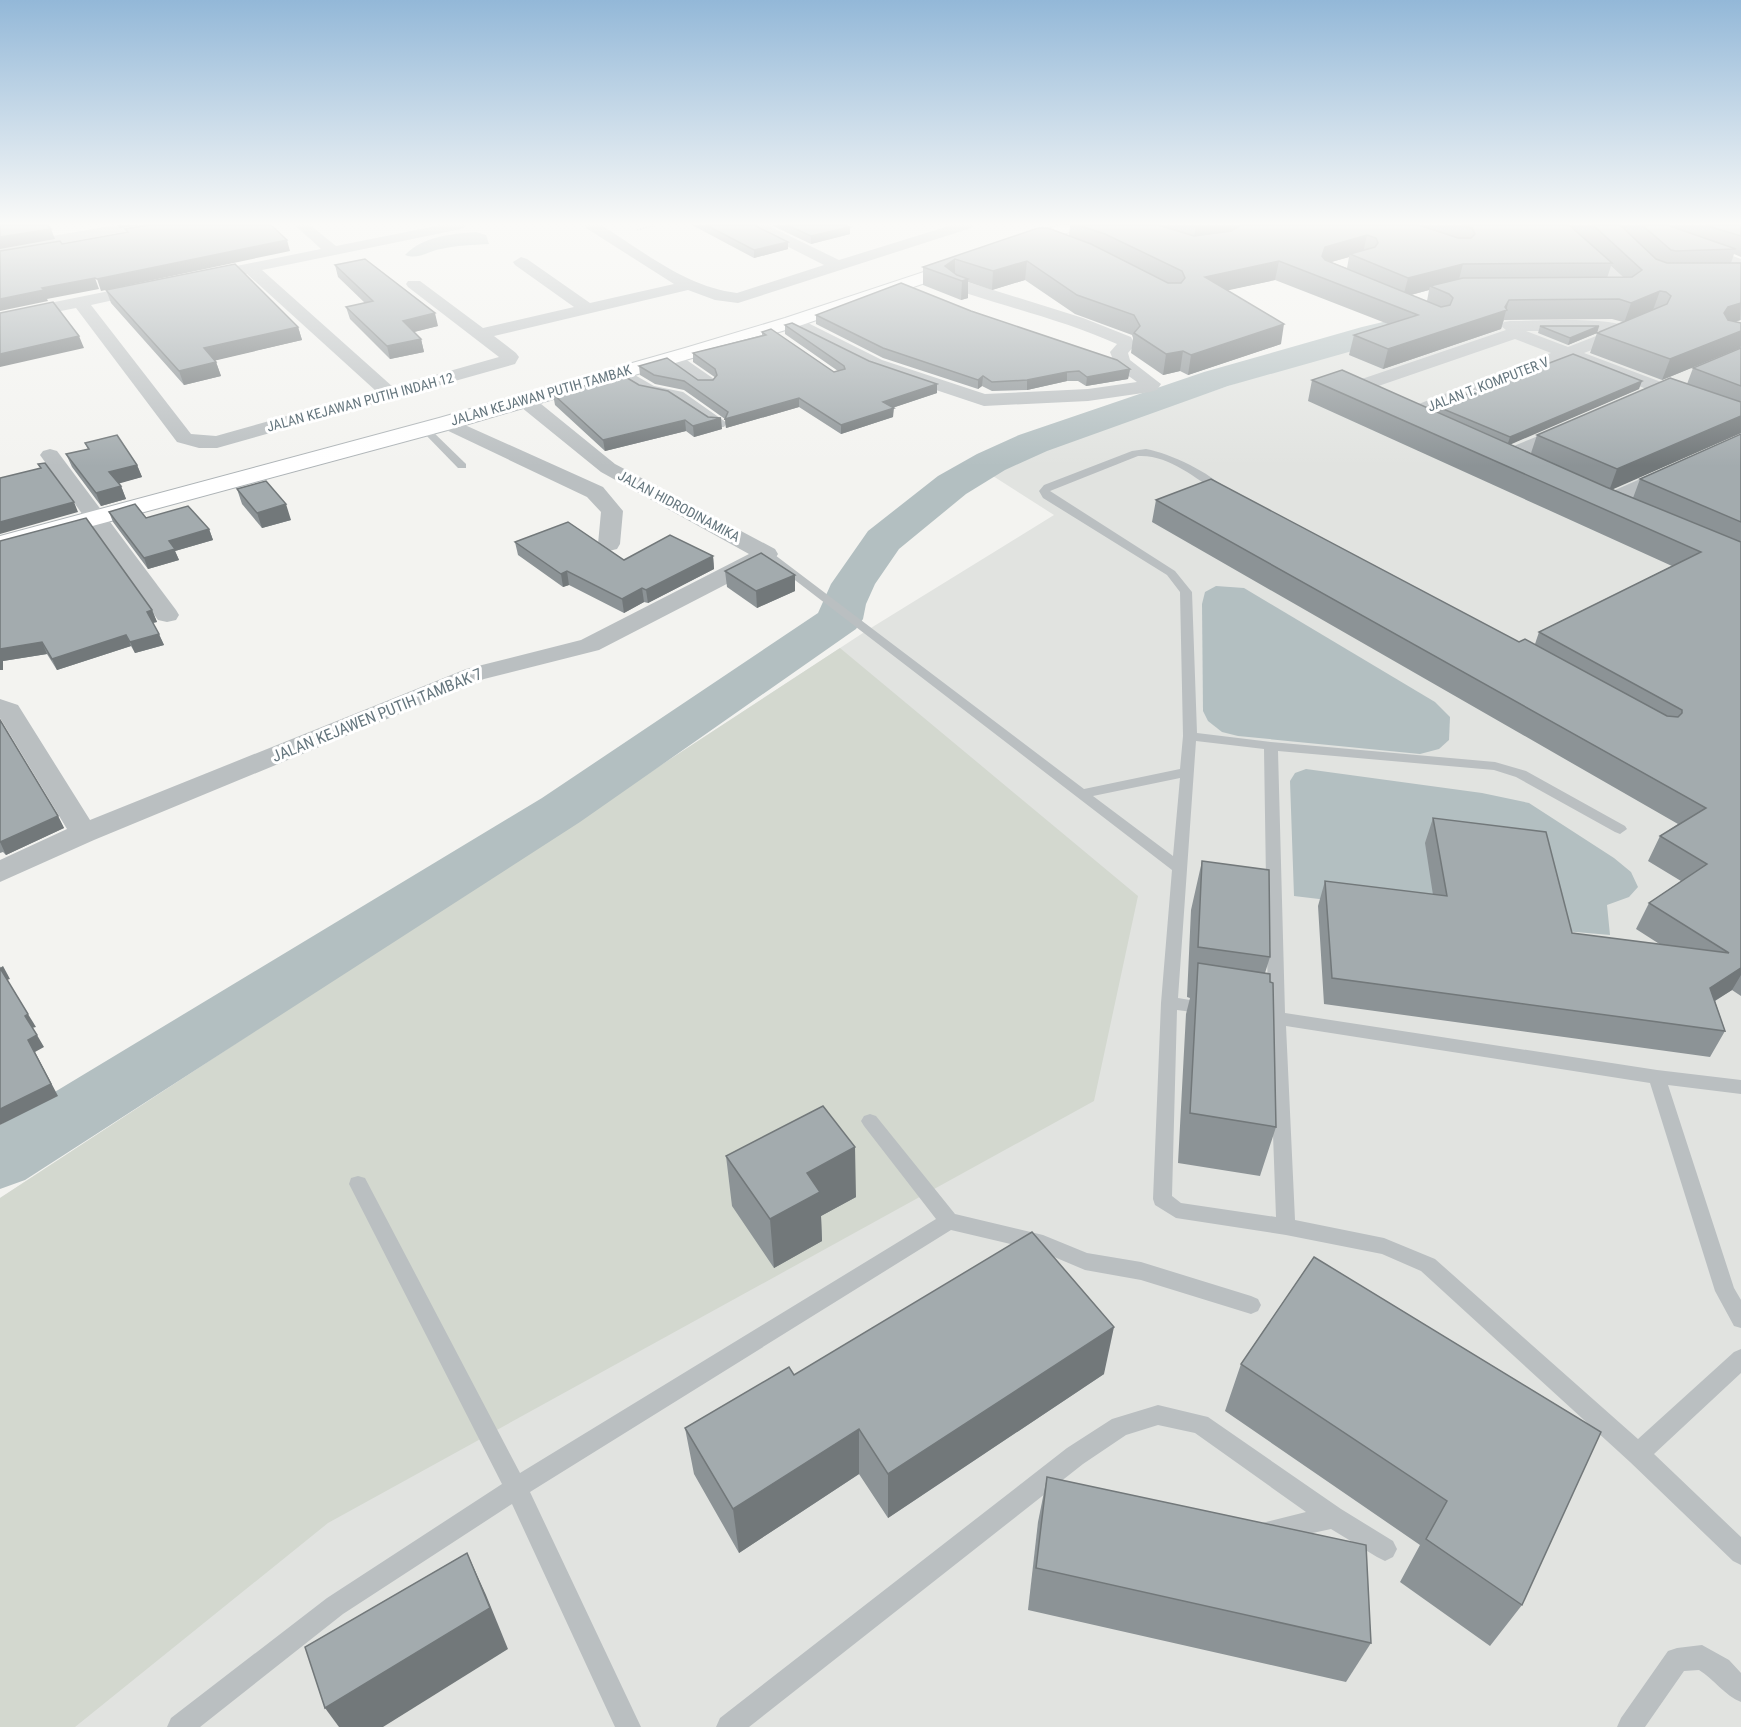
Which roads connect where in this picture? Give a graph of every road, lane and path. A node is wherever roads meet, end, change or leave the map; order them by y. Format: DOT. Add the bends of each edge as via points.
graph roads {
  1 [pos="62,306"];
  2 [pos="83,306"];
  3 [pos="292,306"];
  4 [pos="443,306"];
  5 [pos="583,306"];
  6 [pos="597,306"];
  7 [pos="848,306"];
  8 [pos="999,306"];
  9 [pos="1030,306"];
  10 [pos="586,308"];
  11 [pos="0,318"];
  12 [pos="1644,322"];
  13 [pos="1028,324"];
  14 [pos="780,328"];
  15 [pos="1624,332"];
  16 [pos="1515,333"];
  17 [pos="481,334"];
  18 [pos="1565,353"];
  19 [pos="672,358"];
  20 [pos="619,372"];
  21 [pos="1692,377"];
  22 [pos="707,383"];
  23 [pos="1662,390"];
  24 [pos="390,394"];
  25 [pos="523,399"];
  26 [pos="1641,399"];
  27 [pos="1410,414"];
  28 [pos="1741,419"];
  29 [pos="1589,421"];
  30 [pos="447,423"];
  31 [pos="717,423"];
  32 [pos="1432,423"];
  33 [pos="424,429"];
  34 [pos="1741,441"];
  35 [pos="1485,447"];
  36 [pos="50,454"];
  37 [pos="1506,456"];
  38 [pos="1526,465"];
  39 [pos="462,466"];
  40 [pos="1587,493"];
  41 [pos="1231,495"];
  42 [pos="1607,502"];
  43 [pos="1629,511"];
  44 [pos="94,518"];
  45 [pos="0,544"];
  46 [pos="609,544"];
  47 [pos="767,554"];
  48 [pos="166,615"];
  49 [pos="0,707"];
  50 [pos="1190,736"];
  51 [pos="1271,746"];
  52 [pos="1186,772"];
  53 [pos="1081,794"];
  54 [pos="1620,829"];
  55 [pos="84,833"];
  56 [pos="1180,869"];
  57 [pos="0,872"];
  58 [pos="1169,1003"];
  59 [pos="1223,1010"];
  60 [pos="1244,1013"];
  61 [pos="1276,1017"];
  62 [pos="1657,1077"];
  63 [pos="1741,1087"];
  64 [pos="870,1121"];
  65 [pos="358,1184"];
  66 [pos="950,1221"];
  67 [pos="1286,1227"];
  68 [pos="1251,1305"];
  69 [pos="1741,1319"];
  70 [pos="1741,1359"];
  71 [pos="1638,1454"];
  72 [pos="1047,1477"];
  73 [pos="1069,1484"];
  74 [pos="516,1488"];
  75 [pos="1333,1518"];
  76 [pos="1241,1531"];
  77 [pos="1385,1549"];
  78 [pos="1741,1553"];
  79 [pos="1741,1690"];
  80 [pos="180,1727"];
  81 [pos="628,1727"];
  82 [pos="729,1727"];
  83 [pos="1630,1727"];
  1 -- 11 [label="street"];
  2 -- 24 [label="street, JALAN KEJAWAN PUTIH INDAH 12" via="184,438 217,442"];
  3 -- 24 [label="street"];
  4 -- 17 [label="street"];
  5 -- 10 [label="street"];
  6 -- 10 [label="street"];
  7 -- 14 [label="street, JALAN KEJAWAN PUTIH TAMBAK"];
  8 -- 13 [label="street"];
  9 -- 14 [label="street" via="1125,341 1126,345 1110,355 1152,384 1088,395 984,400"];
  10 -- 17 [label="street"];
  12 -- 15 [label="street, JALAN T. KOMPUTER V"];
  14 -- 19 [label="street, JALAN KEJAWAN PUTIH TAMBAK"];
  15 -- 16 [label="street" via="1612,326 1509,326"];
  15 -- 18 [label="street, JALAN T. KOMPUTER V"];
  16 -- 18 [label="street"];
  16 -- 27 [label="street" via="1349,386"];
  17 -- 24 [label="street, JALAN KEJAWAN PUTIH INDAH 12" via="510,357 504,363"];
  18 -- 23 [label="street"];
  18 -- 27 [label="street, JALAN T. KOMPUTER V"];
  19 -- 20 [label="street, JALAN KEJAWAN PUTIH TAMBAK"];
  19 -- 22 [label="street"];
  20 -- 25 [label="street, JALAN KEJAWAN PUTIH TAMBAK"];
  20 -- 31 [label="street" via="648,390 676,396"];
  21 -- 23 [label="street"];
  23 -- 26 [label="street"];
  23 -- 28 [label="street"];
  25 -- 30 [label="street, JALAN KEJAWAN PUTIH TAMBAK"];
  25 -- 47 [label="street, JALAN HIDRODINAMIKA" via="608,468"];
  27 -- 32 [label="street"];
  29 -- 37 [label="street"];
  30 -- 33 [label="street, JALAN KEJAWAN PUTIH TAMBAK"];
  30 -- 46 [label="street" via="595,492 612,512"];
  33 -- 39 [label="lane"];
  33 -- 44 [label="street, JALAN KEJAWAN PUTIH TAMBAK"];
  34 -- 42 [label="street"];
  35 -- 37 [label="street"];
  36 -- 44 [label="street"];
  37 -- 38 [label="street"];
  40 -- 42 [label="street"];
  41 -- 50 [label="lane" via="1147,450 1044,491 1180,582 1186,592"];
  42 -- 43 [label="street"];
  44 -- 45 [label="street, JALAN KEJAWAN PUTIH TAMBAK"];
  44 -- 48 [label="street"];
  47 -- 53 [label="lane, JALAN HIDRODINAMIKA"];
  47 -- 55 [label="street, JALAN KEJAWEN PUTIH TAMBAK 7" via="590,645 476,674"];
  49 -- 55 [label="street" via="9,711"];
  50 -- 51 [label="lane"];
  50 -- 52 [label="lane"];
  51 -- 54 [label="lane" via="1495,766 1521,774"];
  51 -- 61 [label="lane"];
  52 -- 53 [label="lane"];
  52 -- 56 [label="lane"];
  53 -- 56 [label="lane, JALAN HIDRODINAMIKA"];
  55 -- 57 [label="street, JALAN KEJAWEN PUTIH TAMBAK 7"];
  56 -- 58 [label="lane"];
  58 -- 59 [label="lane"];
  58 -- 67 [label="lane" via="1162,1199 1176,1210"];
  60 -- 61 [label="lane"];
  61 -- 62 [label="lane"];
  61 -- 67 [label="lane"];
  62 -- 63 [label="lane"];
  62 -- 69 [label="lane" via="1725,1291"];
  64 -- 66 [label="lane"];
  65 -- 74 [label="lane"];
  66 -- 68 [label="lane" via="1043,1243 1085,1261 1141,1271"];
  66 -- 74 [label="lane"];
  67 -- 71 [label="lane" via="1384,1246 1428,1265"];
  70 -- 71 [label="lane"];
  71 -- 78 [label="lane"];
  72 -- 73 [label="lane"];
  72 -- 75 [label="lane" via="1120,1426 1158,1415 1200,1424"];
  72 -- 82 [label="lane"];
  74 -- 80 [label="lane" via="335,1606"];
  74 -- 81 [label="lane"];
  75 -- 76 [label="lane" via="1261,1533"];
  75 -- 77 [label="lane"];
  79 -- 83 [label="lane" via="1702,1658 1677,1660"];
}
